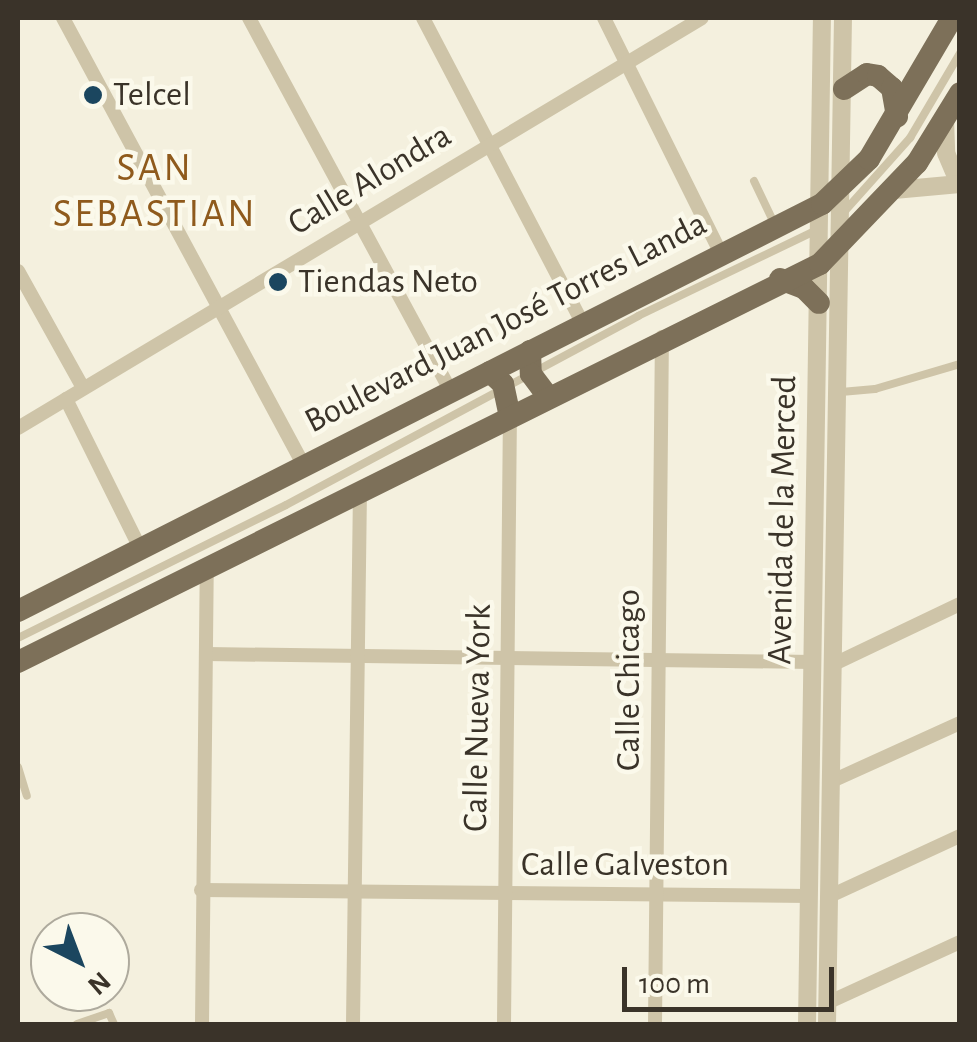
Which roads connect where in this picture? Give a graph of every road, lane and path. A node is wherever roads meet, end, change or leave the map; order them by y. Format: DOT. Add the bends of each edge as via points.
graph roads {
  1 [pos="63,18"];
  2 [pos="250,18"];
  3 [pos="423,18"];
  4 [pos="604,18"];
  5 [pos="702,18"];
  6 [pos="822,18"];
  7 [pos="844,18"];
  8 [pos="952,18"];
  9 [pos="960,54"];
  10 [pos="625,64"];
  11 [pos="844,89"];
  12 [pos="960,92"];
  13 [pos="897,117"];
  14 [pos="945,118"];
  15 [pos="488,144"];
  16 [pos="754,182"];
  17 [pos="959,184"];
  18 [pos="894,190"];
  19 [pos="836,202"];
  20 [pos="361,220"];
  21 [pos="775,227"];
  22 [pos="820,229"];
  23 [pos="842,242"];
  24 [pos="721,254"];
  25 [pos="820,264"];
  26 [pos="18,271"];
  27 [pos="780,279"];
  28 [pos="819,303"];
  29 [pos="219,306"];
  30 [pos="584,326"];
  31 [pos="662,336"];
  32 [pos="531,363"];
  33 [pos="960,364"];
  34 [pos="490,372"];
  35 [pos="82,388"];
  36 [pos="451,391"];
  37 [pos="841,392"];
  38 [pos="547,395"];
  39 [pos="66,399"];
  40 [pos="508,402"];
  41 [pos="18,428"];
  42 [pos="303,464"];
  43 [pos="360,488"];
  44 [pos="141,550"];
  45 [pos="206,567"];
  46 [pos="20,602"];
  47 [pos="960,604"];
  48 [pos="18,638"];
  49 [pos="509,653"];
  50 [pos="207,654"];
  51 [pos="358,655"];
  52 [pos="658,656"];
  53 [pos="18,662"];
  54 [pos="823,663"];
  55 [pos="960,723"];
  56 [pos="18,767"];
  57 [pos="830,782"];
  58 [pos="28,796"];
  59 [pos="960,836"];
  60 [pos="201,890"];
  61 [pos="356,893"];
  62 [pos="506,894"];
  63 [pos="655,895"];
  64 [pos="809,896"];
  65 [pos="830,896"];
  66 [pos="960,942"];
  67 [pos="828,1003"];
  68 [pos="78,1024"];
  69 [pos="114,1024"];
  70 [pos="202,1024"];
  71 [pos="353,1024"];
  72 [pos="504,1024"];
  73 [pos="655,1024"];
  74 [pos="807,1024"];
  75 [pos="827,1024"];
  1 -- 29 [label="street"];
  2 -- 20 [label="street"];
  3 -- 15 [label="street"];
  4 -- 10 [label="street"];
  5 -- 10 [label="street, Calle Alondra"];
  6 -- 19 [label="street, Avenida de la Merced"];
  7 -- 11 [label="street, Avenida de la Merced"];
  8 -- 13 [label="main road, Boulevard Juan José Torres Landa"];
  9 -- 19 [label="lane" via="910,138"];
  10 -- 15 [label="street, Calle Alondra"];
  10 -- 24 [label="street"];
  11 -- 13 [label="main road" via="867,74 878,76 892,88"];
  11 -- 19 [label="street, Avenida de la Merced"];
  12 -- 14 [label="main road"];
  13 -- 19 [label="main road, Boulevard Juan José Torres Landa"];
  14 -- 17 [label="street" via="946,153"];
  14 -- 18 [label="main road"];
  15 -- 20 [label="street, Calle Alondra"];
  15 -- 30 [label="street"];
  16 -- 21 [label="lane"];
  17 -- 18 [label="street"];
  18 -- 23 [label="main road"];
  19 -- 21 [label="main road, Boulevard Juan José Torres Landa"];
  19 -- 22 [label="street, Avenida de la Merced"];
  19 -- 23 [label="street, Avenida de la Merced"];
  20 -- 29 [label="street, Calle Alondra"];
  20 -- 36 [label="street"];
  21 -- 24 [label="main road, Boulevard Juan José Torres Landa"];
  22 -- 25 [label="street, Avenida de la Merced"];
  22 -- 32 [label="lane"];
  23 -- 25 [label="main road"];
  23 -- 37 [label="street, Avenida de la Merced"];
  24 -- 30 [label="main road, Boulevard Juan José Torres Landa"];
  25 -- 27 [label="main road"];
  25 -- 28 [label="street, Avenida de la Merced"];
  26 -- 35 [label="street"];
  27 -- 28 [label="main road"];
  27 -- 31 [label="main road"];
  28 -- 54 [label="street, Avenida de la Merced"];
  29 -- 35 [label="street, Calle Alondra"];
  29 -- 42 [label="street"];
  30 -- 32 [label="main road, Boulevard Juan José Torres Landa"];
  31 -- 38 [label="main road"];
  31 -- 52 [label="street, Calle Chicago"];
  32 -- 34 [label="main road, Boulevard Juan José Torres Landa"];
  32 -- 38 [label="main road"];
  32 -- 40 [label="lane"];
  33 -- 37 [label="lane"];
  34 -- 36 [label="main road, Boulevard Juan José Torres Landa"];
  34 -- 40 [label="main road"];
  35 -- 39 [label="street, Calle Alondra"];
  36 -- 42 [label="main road, Boulevard Juan José Torres Landa"];
  37 -- 54 [label="street, Avenida de la Merced"];
  38 -- 40 [label="main road"];
  39 -- 41 [label="street, Calle Alondra"];
  39 -- 44 [label="street"];
  40 -- 43 [label="main road"];
  40 -- 48 [label="lane"];
  40 -- 49 [label="street, Calle Nueva York"];
  42 -- 44 [label="main road, Boulevard Juan José Torres Landa"];
  43 -- 45 [label="main road"];
  43 -- 51 [label="street"];
  44 -- 46 [label="main road, Boulevard Juan José Torres Landa"];
  45 -- 50 [label="street"];
  45 -- 53 [label="main road"];
  47 -- 54 [label="street"];
  49 -- 51 [label="street"];
  49 -- 52 [label="street"];
  49 -- 62 [label="street, Calle Nueva York"];
  50 -- 51 [label="street"];
  50 -- 60 [label="street"];
  51 -- 61 [label="street"];
  52 -- 54 [label="street"];
  52 -- 63 [label="street, Calle Chicago"];
  54 -- 57 [label="street, Avenida de la Merced"];
  54 -- 64 [label="street, Avenida de la Merced"];
  55 -- 57 [label="street"];
  56 -- 58 [label="lane"];
  57 -- 65 [label="street, Avenida de la Merced"];
  59 -- 65 [label="street"];
  60 -- 61 [label="street, Calle Galveston"];
  60 -- 70 [label="street"];
  61 -- 62 [label="street, Calle Galveston"];
  61 -- 71 [label="street"];
  62 -- 63 [label="street, Calle Galveston"];
  62 -- 72 [label="street, Calle Nueva York"];
  63 -- 64 [label="street, Calle Galveston"];
  63 -- 73 [label="street, Calle Chicago"];
  64 -- 74 [label="street, Avenida de la Merced"];
  65 -- 67 [label="street, Avenida de la Merced"];
  66 -- 67 [label="street"];
  67 -- 75 [label="street, Avenida de la Merced"];
  68 -- 69 [label="lane" via="109,1013"];
}
